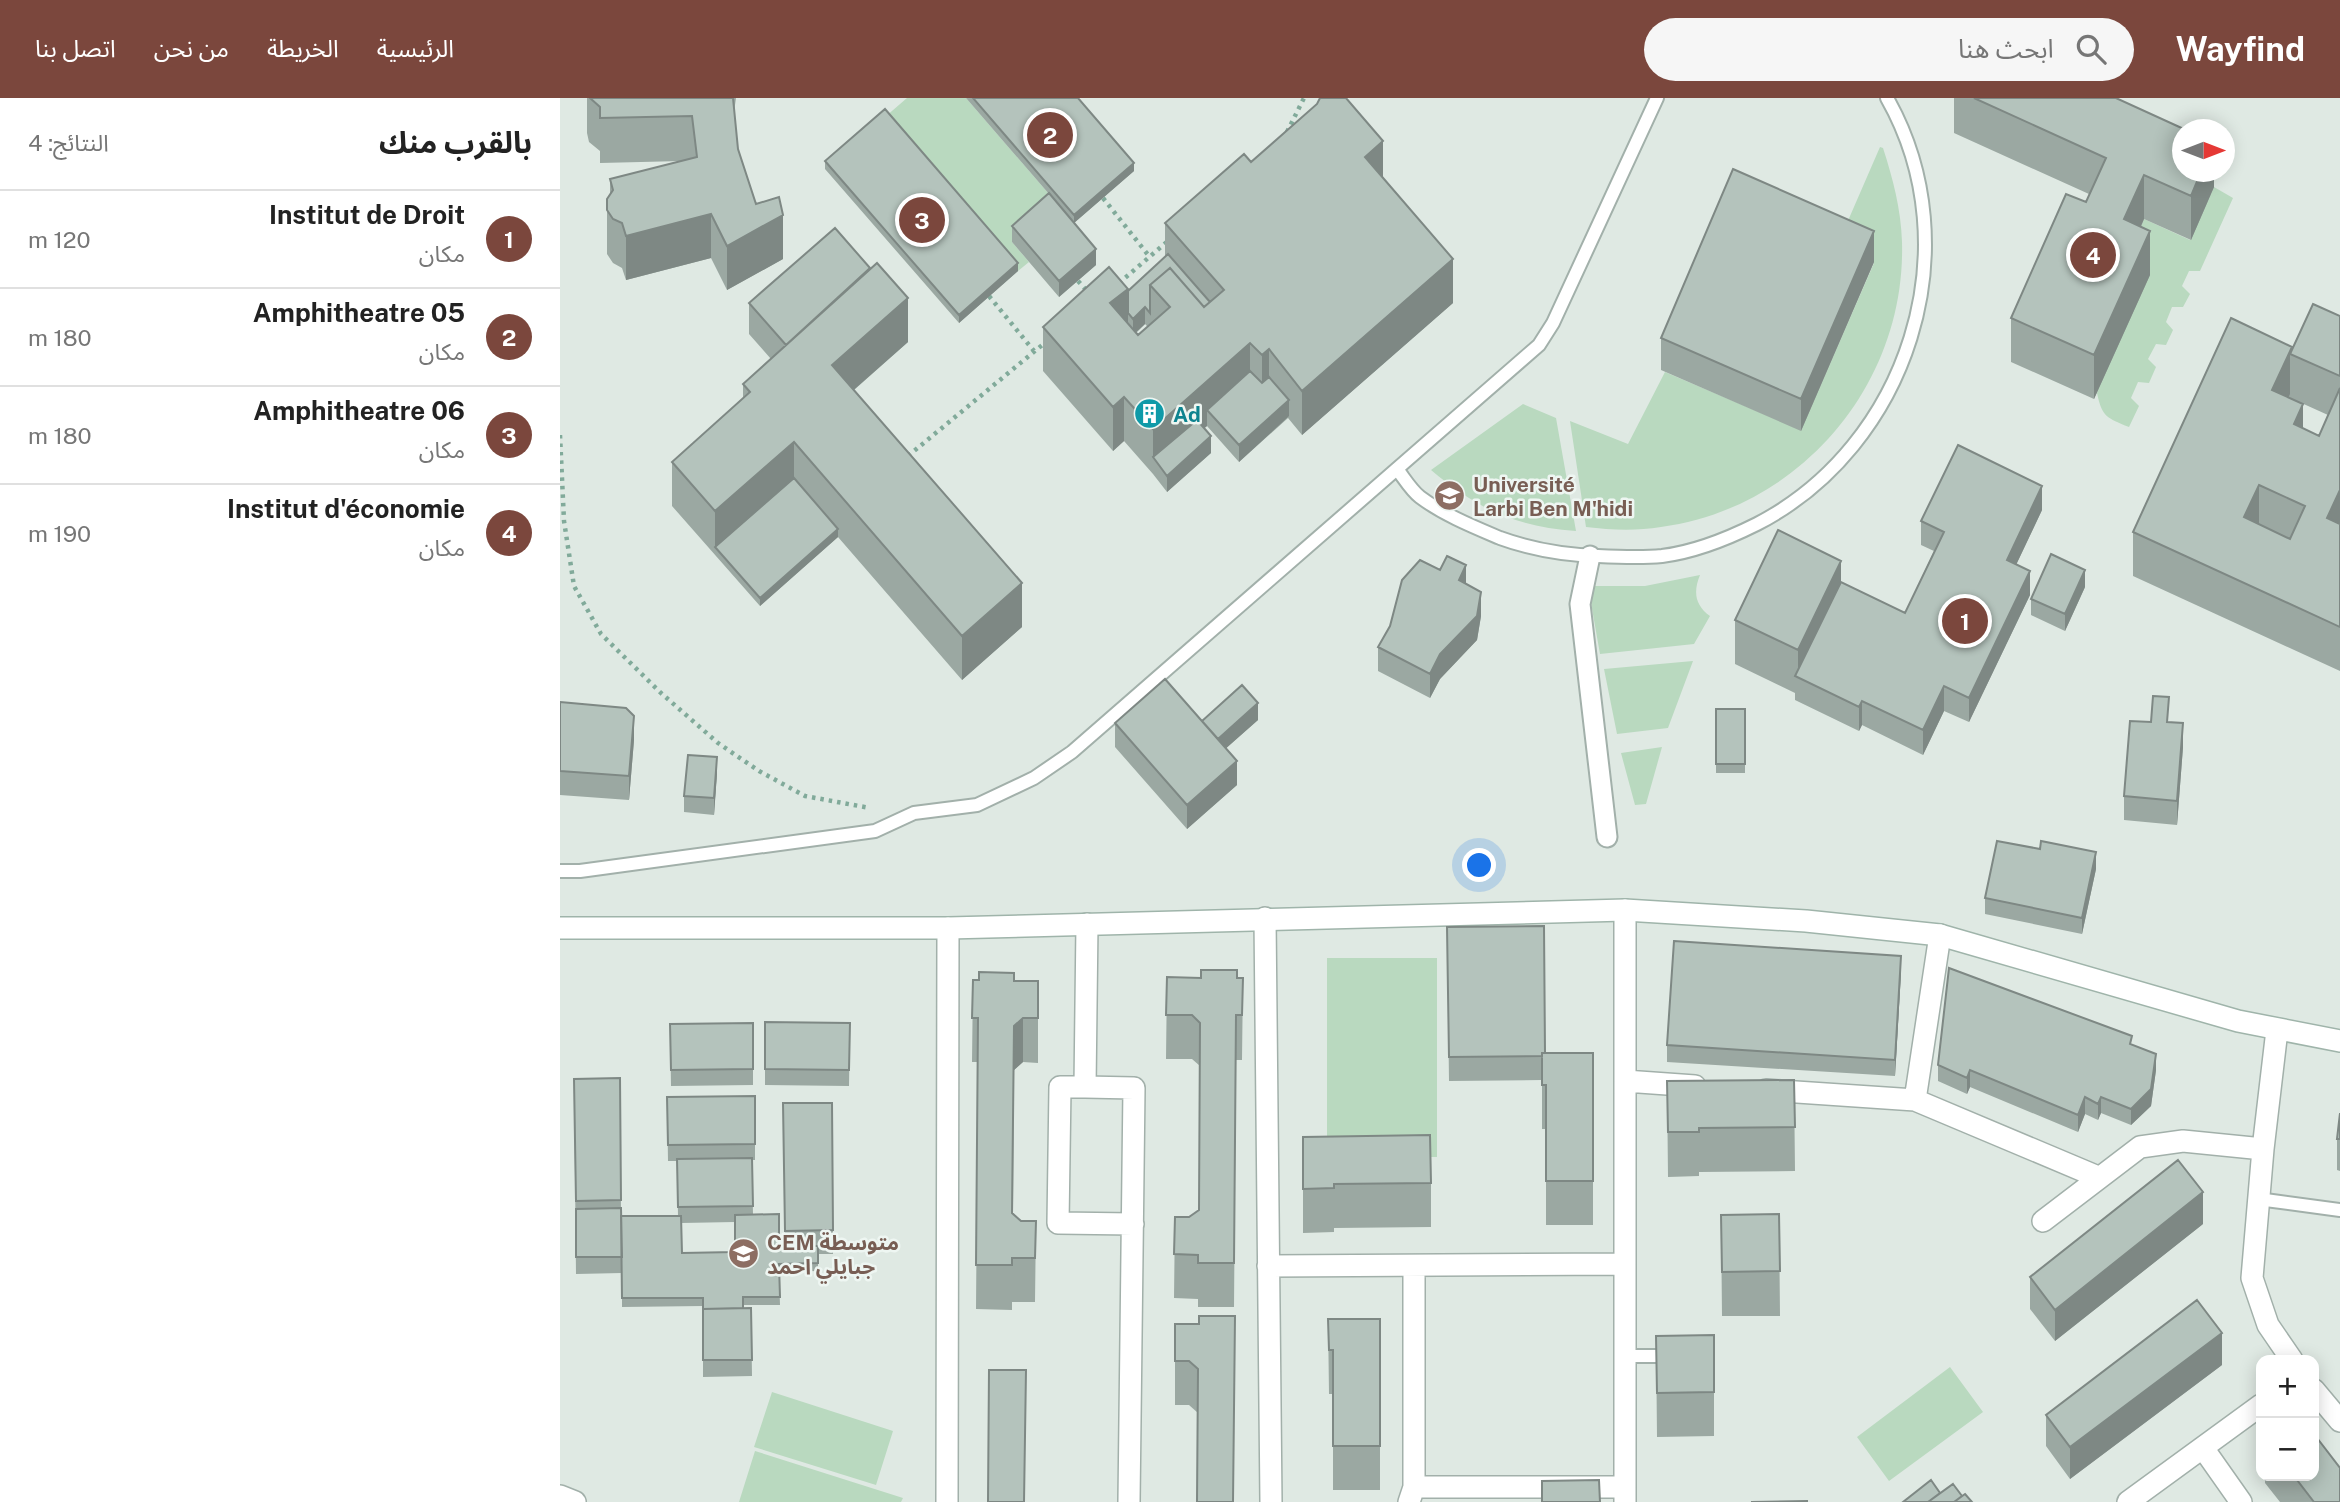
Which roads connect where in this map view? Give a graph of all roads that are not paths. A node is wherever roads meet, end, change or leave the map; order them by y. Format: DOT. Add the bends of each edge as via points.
graph roads {
  1 [pos="1657,98"];
  2 [pos="1887,98"];
  3 [pos="1397,469"];
  4 [pos="1590,556"];
  5 [pos="1607,837"];
  6 [pos="560,871"];
  7 [pos="1625,910"];
  8 [pos="1265,918"];
  9 [pos="1087,924"];
  10 [pos="560,928"];
  11 [pos="948,928"];
  12 [pos="1940,934"];
  13 [pos="2277,1030"];
  14 [pos="2340,1041"];
  15 [pos="1625,1081"];
  16 [pos="1085,1087"];
  17 [pos="1721,1087"];
  18 [pos="1749,1089"];
  19 [pos="1915,1100"];
  20 [pos="2263,1149"];
  21 [pos="2098,1177"];
  22 [pos="2258,1199"];
  23 [pos="2340,1210"];
  24 [pos="2043,1221"];
  25 [pos="1133,1224"];
  26 [pos="1625,1264"];
  27 [pos="1268,1266"];
  28 [pos="1414,1266"];
  29 [pos="1680,1355"];
  30 [pos="2289,1355"];
  31 [pos="1625,1356"];
  32 [pos="2319,1396"];
  33 [pos="2256,1409"];
  34 [pos="2340,1421"];
  35 [pos="2203,1448"];
  36 [pos="1412,1495"];
  37 [pos="1625,1495"];
  38 [pos="560,1496"];
  39 [pos="575,1502"];
  40 [pos="947,1502"];
  41 [pos="1129,1502"];
  42 [pos="1271,1502"];
  43 [pos="2128,1502"];
  44 [pos="2241,1502"];
  1 -- 3 [label="lane" via="1539,345"];
  2 -- 4 [label="lane" via="1911,152 1926,242 1911,342 1869,426 1806,493 1738,534 1662,556"];
  3 -- 4 [label="lane" via="1418,496 1484,531 1549,553"];
  3 -- 6 [label="lane" via="1072,752 1034,778 977,805 914,813 874,831"];
  4 -- 5 [label="street" via="1580,604"];
  7 -- 8 [label="street"];
  7 -- 12 [label="street"];
  7 -- 15 [label="street"];
  8 -- 9 [label="street"];
  8 -- 27 [label="street"];
  9 -- 11 [label="street"];
  9 -- 16 [label="street"];
  10 -- 11 [label="street"];
  11 -- 40 [label="street"];
  12 -- 13 [label="street"];
  12 -- 19 [label="street"];
  13 -- 14 [label="street"];
  13 -- 20 [label="street"];
  15 -- 17 [label="street"];
  15 -- 26 [label="street"];
  16 -- 25 [label="street" via="1134,1088"];
  16 -- 25 [label="street" via="1060,1087 1058,1223"];
  18 -- 19 [label="street"];
  19 -- 21 [label="street"];
  20 -- 21 [label="street" via="2183,1141 2140,1147"];
  20 -- 22 [label="street"];
  21 -- 24 [label="street"];
  22 -- 23 [label="lane"];
  22 -- 30 [label="street" via="2252,1278 2268,1325"];
  25 -- 41 [label="street"];
  26 -- 28 [label="street"];
  26 -- 31 [label="street"];
  27 -- 28 [label="street"];
  27 -- 42 [label="street"];
  28 -- 36 [label="street"];
  29 -- 31 [label="lane"];
  31 -- 37 [label="street"];
  32 -- 34 [label="street"];
  33 -- 35 [label="street"];
  35 -- 43 [label="street"];
  35 -- 44 [label="street"];
  36 -- 37 [label="street"];
  38 -- 39 [label="street"];
}
